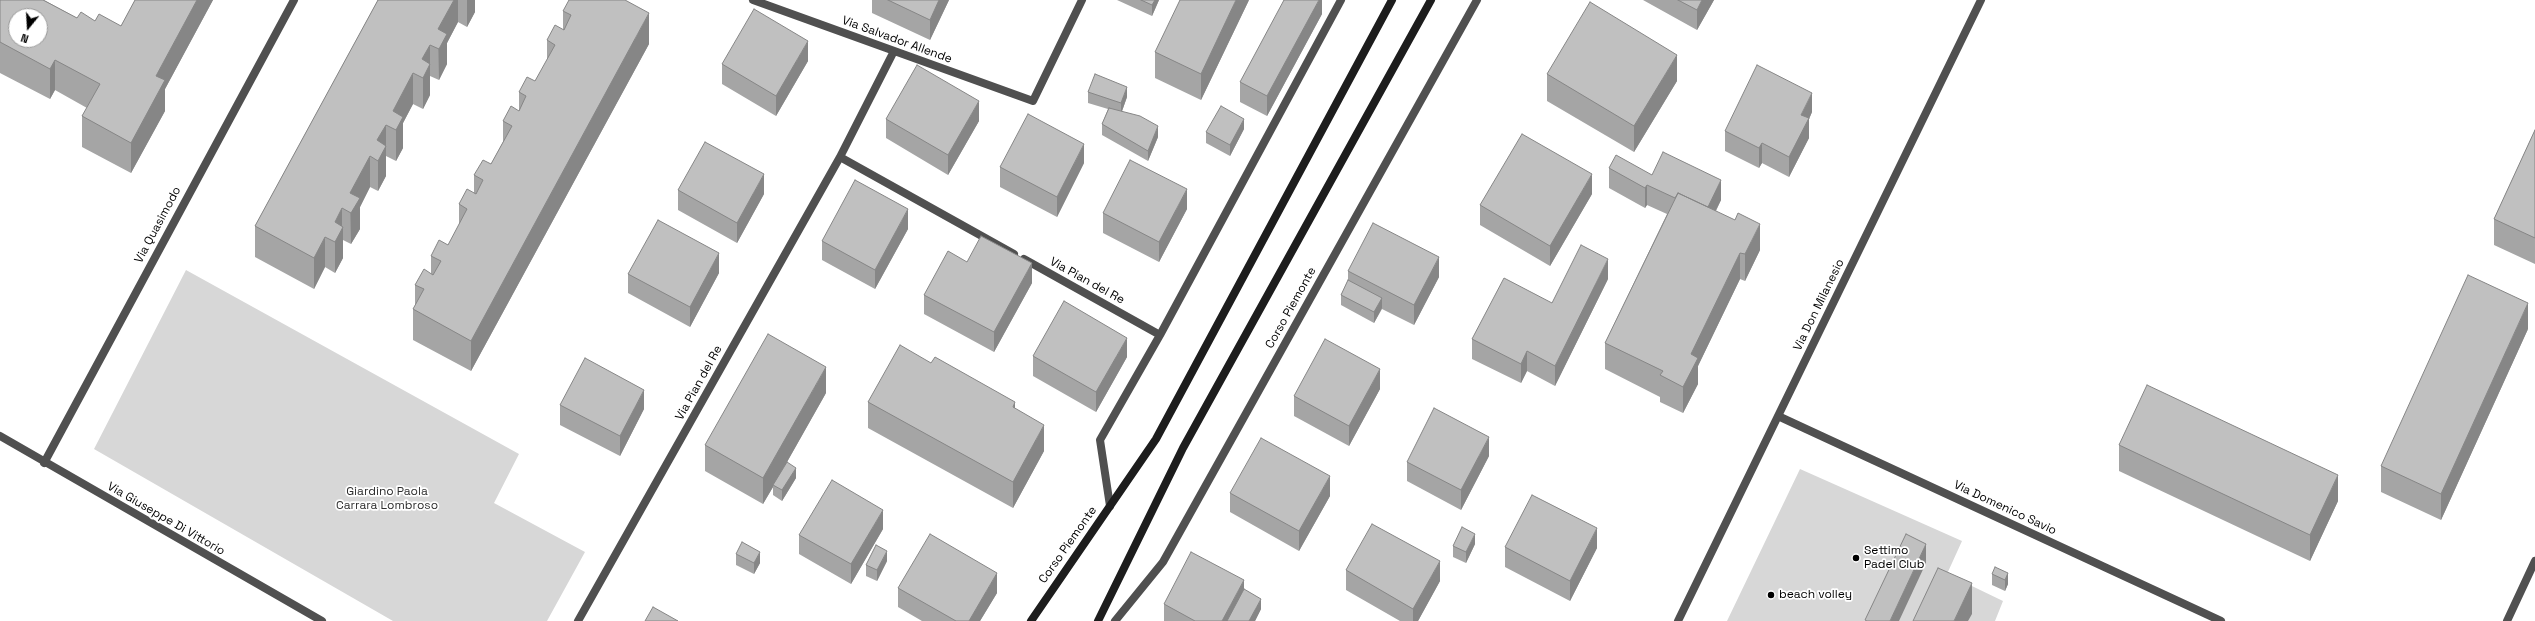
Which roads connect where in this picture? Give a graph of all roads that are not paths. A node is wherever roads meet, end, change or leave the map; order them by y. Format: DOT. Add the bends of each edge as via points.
graph roads {
  1 [pos="294,0"];
  2 [pos="753,0"];
  3 [pos="1082,0"];
  4 [pos="1341,0"];
  5 [pos="1392,0"];
  6 [pos="1431,0"];
  7 [pos="1477,0"];
  8 [pos="1981,0"];
  9 [pos="894,51"];
  10 [pos="840,156"];
  11 [pos="1160,335"];
  12 [pos="1778,416"];
  13 [pos="0,436"];
  14 [pos="44,463"];
  15 [pos="1110,506"];
  16 [pos="2535,561"];
  17 [pos="322,621"];
  18 [pos="578,621"];
  19 [pos="1031,621"];
  20 [pos="1098,621"];
  21 [pos="1115,621"];
  22 [pos="1678,621"];
  23 [pos="2221,621"];
  24 [pos="2507,621"];
  1 -- 14 [label="street, Via Quasimodo"];
  2 -- 9 [label="street, Via Salvador Allende"];
  3 -- 9 [label="street, Via Salvador Allende" via="1033,101"];
  4 -- 11 [label="street"];
  5 -- 15 [label="main road, Corso Piemonte" via="1156,438"];
  6 -- 20 [label="main road" via="1183,448"];
  7 -- 21 [label="street, Corso Piemonte" via="1164,562"];
  8 -- 12 [label="street, Via Don Milanesio"];
  9 -- 10 [label="street, Via Pian del Re"];
  10 -- 11 [label="street, Via Pian del Re"];
  10 -- 18 [label="street, Via Pian del Re"];
  11 -- 15 [label="street" via="1100,440"];
  12 -- 22 [label="street, Via Don Milanesio"];
  12 -- 23 [label="street, Via Domenico Savio"];
  13 -- 14 [label="street, Via Giuseppe Di Vittorio"];
  14 -- 17 [label="street, Via Giuseppe Di Vittorio"];
  15 -- 19 [label="main road, Corso Piemonte"];
  16 -- 24 [label="street"];
}
